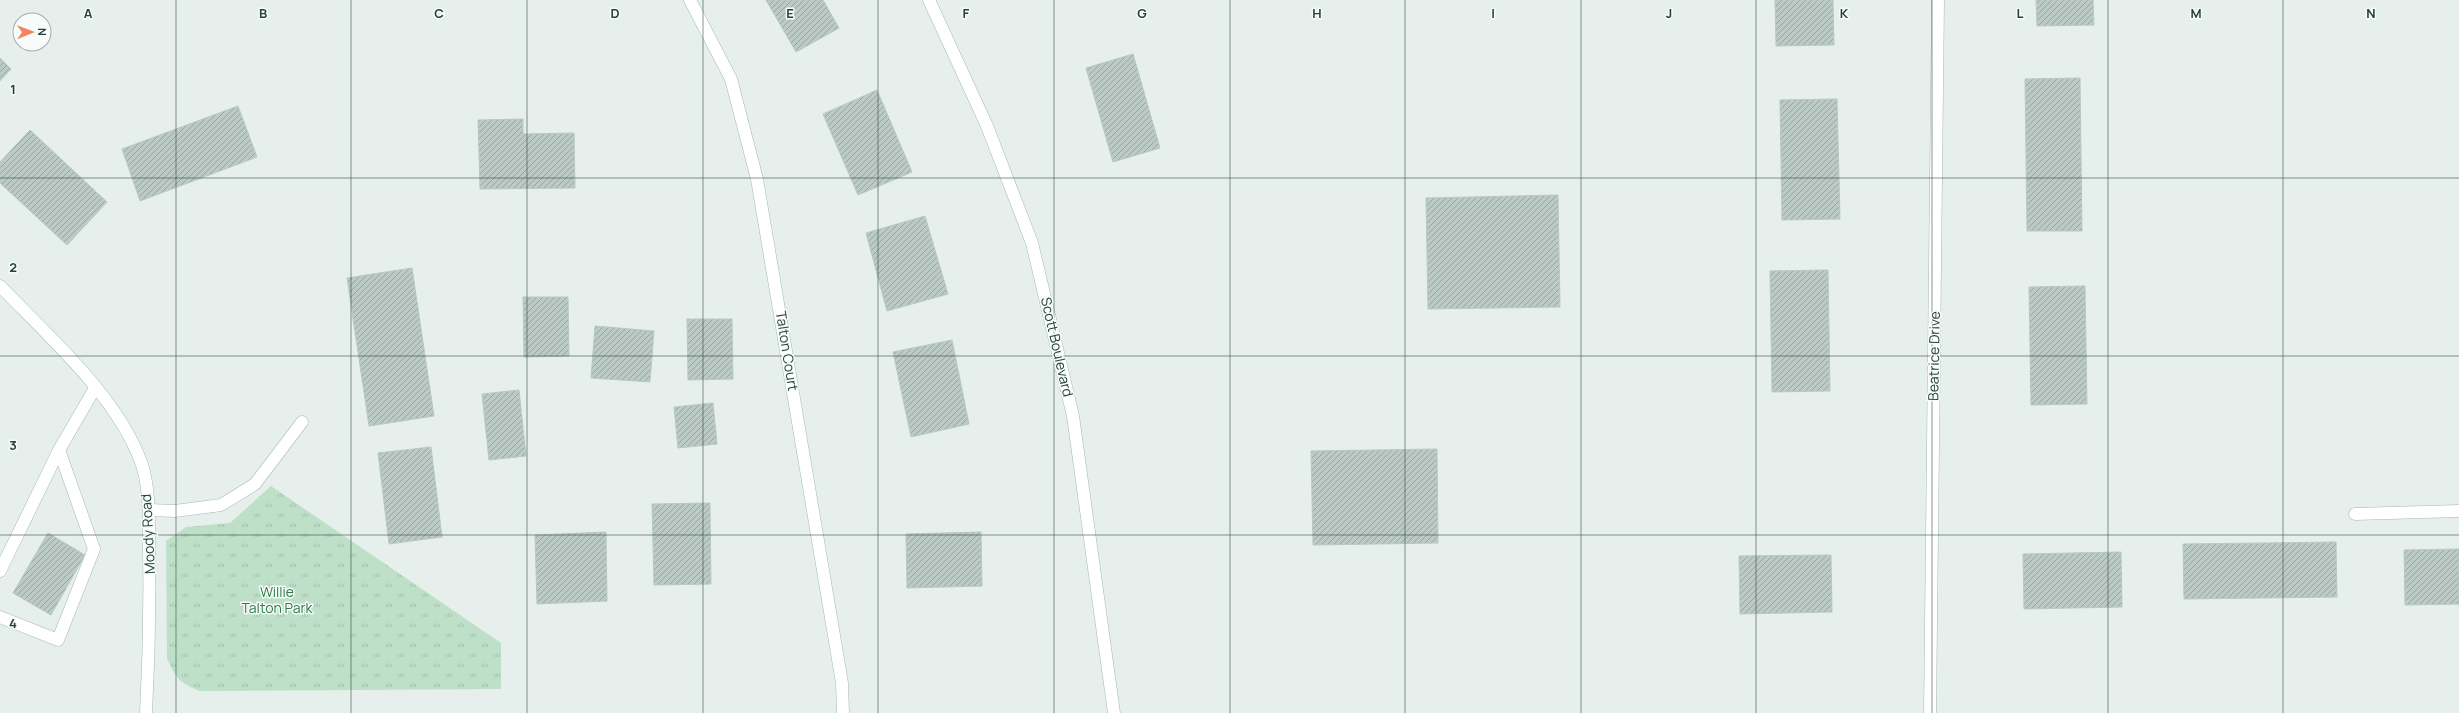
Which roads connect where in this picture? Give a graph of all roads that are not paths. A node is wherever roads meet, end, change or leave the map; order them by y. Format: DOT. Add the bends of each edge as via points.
graph roads {
  1 [pos="690,0"];
  2 [pos="929,0"];
  3 [pos="1938,0"];
  4 [pos="0,286"];
  5 [pos="95,388"];
  6 [pos="302,422"];
  7 [pos="59,450"];
  8 [pos="149,510"];
  9 [pos="2459,511"];
  10 [pos="2354,514"];
  11 [pos="0,571"];
  12 [pos="0,617"];
  13 [pos="146,713"];
  14 [pos="843,713"];
  15 [pos="1114,713"];
  16 [pos="1930,713"];
  1 -- 14 [label="street, Talton Court" via="731,78 757,179 842,683"];
  2 -- 15 [label="street, Scott Boulevard" via="987,126 1032,242 1073,416"];
  3 -- 16 [label="street, Beatrice Drive"];
  4 -- 5 [label="street, Moody Road" via="79,367"];
  5 -- 7 [label="street"];
  5 -- 8 [label="street, Moody Road" via="123,426 142,463"];
  6 -- 8 [label="street" via="255,484 221,505 175,511"];
  7 -- 11 [label="street"];
  7 -- 12 [label="street" via="94,549 58,640"];
  8 -- 13 [label="street, Moody Road" via="150,595"];
  9 -- 10 [label="street"];
}
